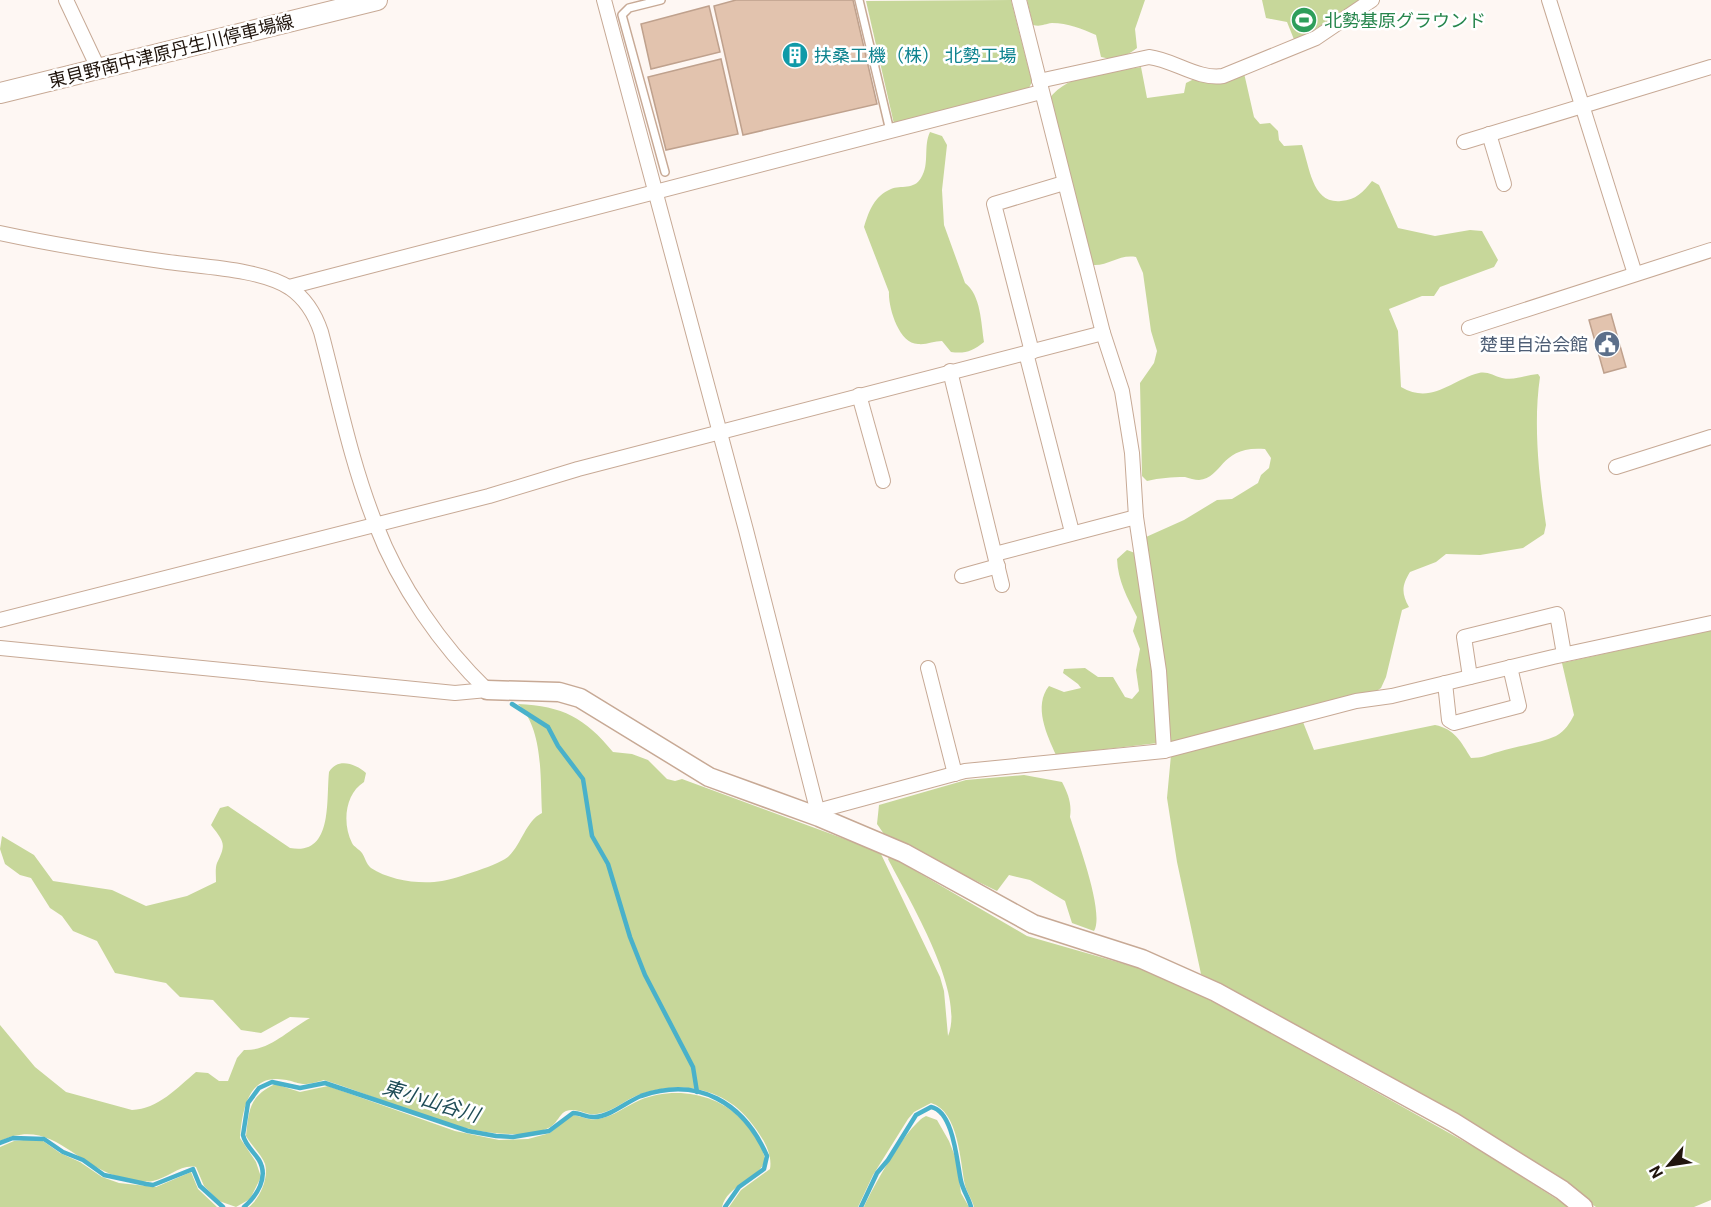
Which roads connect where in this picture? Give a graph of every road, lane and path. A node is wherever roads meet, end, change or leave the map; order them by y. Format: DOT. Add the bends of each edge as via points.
graph roads {
  1 [pos="66,0"];
  2 [pos="377,0"];
  3 [pos="604,0"];
  4 [pos="661,0"];
  5 [pos="859,0"];
  6 [pos="1019,0"];
  7 [pos="1372,0"];
  8 [pos="1549,0"];
  9 [pos="1711,67"];
  10 [pos="99,70"];
  11 [pos="1040,86"];
  12 [pos="0,93"];
  13 [pos="1582,106"];
  14 [pos="891,131"];
  15 [pos="1489,134"];
  16 [pos="1464,142"];
  17 [pos="665,172"];
  18 [pos="1064,183"];
  19 [pos="1504,184"];
  20 [pos="654,191"];
  21 [pos="0,233"];
  22 [pos="1711,250"];
  23 [pos="1635,274"];
  24 [pos="289,287"];
  25 [pos="1469,328"];
  26 [pos="1103,333"];
  27 [pos="1029,353"];
  28 [pos="950,371"];
  29 [pos="859,395"];
  30 [pos="718,432"];
  31 [pos="1711,437"];
  32 [pos="1616,467"];
  33 [pos="883,481"];
  34 [pos="1136,517"];
  35 [pos="376,525"];
  36 [pos="1072,532"];
  37 [pos="997,560"];
  38 [pos="962,576"];
  39 [pos="1002,585"];
  40 [pos="0,620"];
  41 [pos="1711,623"];
  42 [pos="0,648"];
  43 [pos="1564,654"];
  44 [pos="1510,667"];
  45 [pos="928,668"];
  46 [pos="1470,677"];
  47 [pos="1445,683"];
  48 [pos="487,690"];
  49 [pos="1164,751"];
  50 [pos="955,774"];
  51 [pos="818,814"];
  52 [pos="1583,1207"];
  1 -- 10 [label="street"];
  2 -- 10 [label="main road, 東貝野南中津原丹生川停車場線"];
  3 -- 20 [label="street"];
  4 -- 17 [label="lane" via="629,8 622,15"];
  5 -- 14 [label="lane"];
  6 -- 11 [label="street"];
  7 -- 11 [label="street" via="1316,38 1223,76 1212,78 1163,58 1149,57"];
  8 -- 13 [label="street"];
  9 -- 13 [label="street"];
  10 -- 12 [label="main road, 東貝野南中津原丹生川停車場線"];
  11 -- 14 [label="street"];
  11 -- 18 [label="street"];
  13 -- 15 [label="street"];
  13 -- 23 [label="street"];
  14 -- 20 [label="street"];
  15 -- 16 [label="street"];
  15 -- 19 [label="street"];
  18 -- 26 [label="street"];
  18 -- 27 [label="street" via="994,204"];
  20 -- 24 [label="street"];
  20 -- 30 [label="street"];
  21 -- 24 [label="street" via="69,248 249,274"];
  22 -- 23 [label="street"];
  23 -- 25 [label="street"];
  24 -- 35 [label="street" via="316,316"];
  26 -- 27 [label="street"];
  26 -- 34 [label="street" via="1122,391 1132,453"];
  27 -- 28 [label="street"];
  27 -- 36 [label="street"];
  28 -- 29 [label="street"];
  28 -- 37 [label="street"];
  29 -- 30 [label="street"];
  29 -- 33 [label="street"];
  30 -- 35 [label="street"];
  30 -- 51 [label="street"];
  31 -- 32 [label="street"];
  34 -- 36 [label="street"];
  34 -- 49 [label="street" via="1159,671"];
  35 -- 40 [label="street"];
  35 -- 48 [label="street" via="419,606 463,668"];
  36 -- 37 [label="street"];
  37 -- 38 [label="street"];
  37 -- 39 [label="street"];
  41 -- 43 [label="street"];
  42 -- 48 [label="street" via="455,693"];
  43 -- 44 [label="street"];
  43 -- 46 [label="street" via="1557,614 1517,622 1464,637"];
  44 -- 46 [label="street"];
  44 -- 47 [label="street" via="1519,706 1454,723 1449,720"];
  45 -- 50 [label="street"];
  46 -- 47 [label="street"];
  47 -- 49 [label="street" via="1356,701"];
  48 -- 51 [label="street" via="559,692 580,698 709,777"];
  49 -- 50 [label="street"];
  50 -- 51 [label="street"];
  51 -- 52 [label="street" via="904,853 1034,924 1142,959 1216,992 1453,1122"];
}
